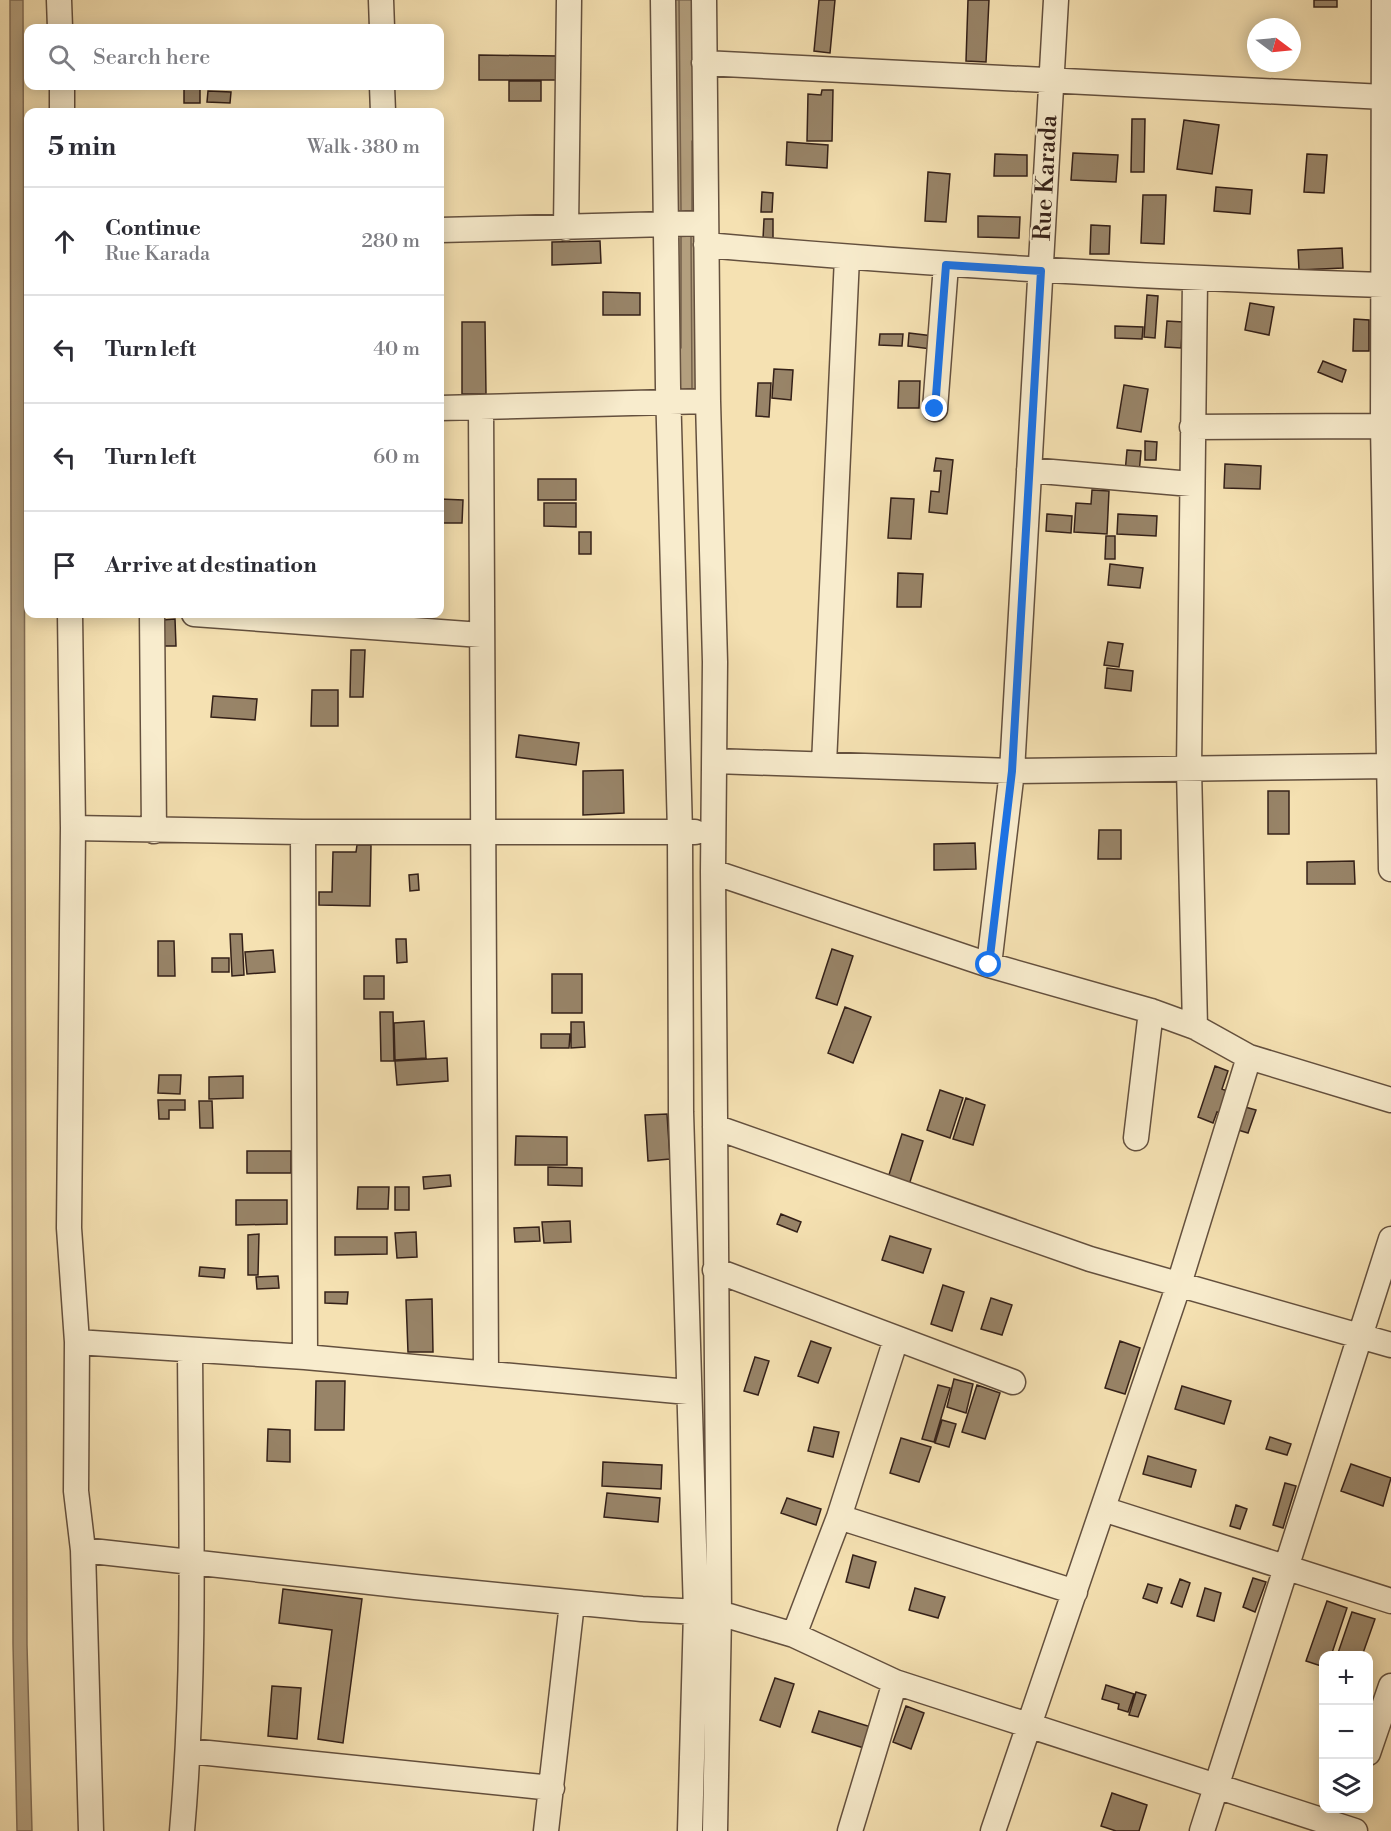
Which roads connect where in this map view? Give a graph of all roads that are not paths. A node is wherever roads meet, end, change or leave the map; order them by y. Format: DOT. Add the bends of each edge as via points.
graph roads {
  1 [pos="59,0"];
  2 [pos="381,0"];
  3 [pos="569,0"];
  4 [pos="663,0"];
  5 [pos="704,0"];
  6 [pos="1056,0"];
  7 [pos="1384,0"];
  8 [pos="60,24"];
  9 [pos="382,24"];
  10 [pos="704,63"];
  11 [pos="1052,82"];
  12 [pos="62,90"];
  13 [pos="382,90"];
  14 [pos="1384,97"];
  15 [pos="62,108"];
  16 [pos="383,108"];
  17 [pos="669,224"];
  18 [pos="566,228"];
  19 [pos="444,230"];
  20 [pos="704,230"];
  21 [pos="847,257"];
  22 [pos="946,265"];
  23 [pos="1041,271"];
  24 [pos="1195,280"];
  25 [pos="1385,298"];
  26 [pos="689,402"];
  27 [pos="481,406"];
  28 [pos="444,408"];
  29 [pos="935,409"];
  30 [pos="1383,426"];
  31 [pos="1192,427"];
  32 [pos="1029,470"];
  33 [pos="1191,484"];
  34 [pos="70,618"];
  35 [pos="152,618"];
  36 [pos="249,618"];
  37 [pos="481,635"];
  38 [pos="715,761"];
  39 [pos="824,764"];
  40 [pos="1390,766"];
  41 [pos="1189,769"];
  42 [pos="1012,771"];
  43 [pos="74,828"];
  44 [pos="154,831"];
  45 [pos="303,832"];
  46 [pos="680,832"];
  47 [pos="483,833"];
  48 [pos="714,833"];
  49 [pos="1391,869"];
  50 [pos="713,872"];
  51 [pos="989,965"];
  52 [pos="1151,1011"];
  53 [pos="1195,1027"];
  54 [pos="1249,1057"];
  55 [pos="1391,1100"];
  56 [pos="715,1127"];
  57 [pos="1136,1138"];
  58 [pos="1391,1239"];
  59 [pos="715,1270"];
  60 [pos="1179,1284"];
  61 [pos="1361,1336"];
  62 [pos="896,1339"];
  63 [pos="76,1342"];
  64 [pos="1391,1345"];
  65 [pos="189,1350"];
  66 [pos="305,1357"];
  67 [pos="486,1372"];
  68 [pos="1013,1382"];
  69 [pos="688,1392"];
  70 [pos="1102,1509"];
  71 [pos="840,1517"];
  72 [pos="83,1550"];
  73 [pos="191,1561"];
  74 [pos="1287,1568"];
  75 [pos="1075,1592"];
  76 [pos="1391,1601"];
  77 [pos="572,1602"];
  78 [pos="707,1612"];
  79 [pos="794,1635"];
  80 [pos="895,1682"];
  81 [pos="1391,1686"];
  82 [pos="1029,1725"];
  83 [pos="1373,1738"];
  84 [pos="189,1751"];
  85 [pos="1216,1786"];
  86 [pos="552,1788"];
  87 [pos="1349,1822"];
  88 [pos="91,1831"];
  89 [pos="182,1831"];
  90 [pos="546,1831"];
  91 [pos="690,1831"];
  92 [pos="715,1831"];
  93 [pos="850,1831"];
  94 [pos="993,1831"];
  95 [pos="1202,1831"];
  1 -- 8 [label="street"];
  2 -- 9 [label="street"];
  3 -- 18 [label="street"];
  4 -- 17 [label="street"];
  5 -- 10 [label="street"];
  6 -- 11 [label="street, Rue Karada"];
  7 -- 14 [label="street"];
  10 -- 11 [label="street"];
  10 -- 20 [label="street"];
  11 -- 14 [label="street"];
  11 -- 23 [label="street, Rue Karada"];
  12 -- 15 [label="street"];
  13 -- 16 [label="street"];
  14 -- 25 [label="street"];
  17 -- 18 [label="street"];
  17 -- 20 [label="street"];
  17 -- 26 [label="street"];
  18 -- 19 [label="street"];
  20 -- 21 [label="street"];
  20 -- 26 [label="street" via="709,299"];
  21 -- 22 [label="street"];
  21 -- 39 [label="street"];
  22 -- 23 [label="street"];
  22 -- 29 [label="street"];
  23 -- 24 [label="street"];
  23 -- 32 [label="street, Rue Karada"];
  24 -- 25 [label="street"];
  24 -- 31 [label="street"];
  25 -- 30 [label="street"];
  26 -- 27 [label="street"];
  26 -- 38 [label="street"];
  26 -- 46 [label="street"];
  27 -- 28 [label="street"];
  27 -- 37 [label="street"];
  30 -- 31 [label="street"];
  30 -- 40 [label="street"];
  31 -- 33 [label="street"];
  32 -- 33 [label="street"];
  32 -- 42 [label="street, Rue Karada"];
  33 -- 41 [label="street"];
  34 -- 43 [label="street"];
  35 -- 44 [label="street"];
  36 -- 37 [label="street"];
  37 -- 47 [label="street"];
  38 -- 39 [label="street"];
  38 -- 48 [label="street"];
  39 -- 42 [label="street"];
  40 -- 41 [label="street"];
  40 -- 49 [label="street"];
  41 -- 42 [label="street"];
  41 -- 53 [label="street"];
  42 -- 51 [label="street, Rue Karada"];
  43 -- 44 [label="street"];
  43 -- 63 [label="street" via="69,1228"];
  44 -- 45 [label="street"];
  45 -- 47 [label="street"];
  45 -- 66 [label="street"];
  46 -- 47 [label="street"];
  46 -- 48 [label="street"];
  46 -- 69 [label="street"];
  47 -- 67 [label="street"];
  48 -- 50 [label="street"];
  50 -- 51 [label="street"];
  50 -- 56 [label="street"];
  51 -- 52 [label="street"];
  52 -- 53 [label="street"];
  52 -- 57 [label="street"];
  53 -- 54 [label="street"];
  54 -- 55 [label="street"];
  54 -- 60 [label="street"];
  56 -- 59 [label="street"];
  56 -- 60 [label="street" via="1090,1259"];
  58 -- 61 [label="street"];
  59 -- 62 [label="street"];
  59 -- 78 [label="street"];
  60 -- 61 [label="street"];
  60 -- 70 [label="street"];
  61 -- 64 [label="street"];
  61 -- 74 [label="street"];
  62 -- 68 [label="street"];
  62 -- 71 [label="street"];
  63 -- 65 [label="street"];
  63 -- 72 [label="street" via="76,1491"];
  65 -- 66 [label="street"];
  65 -- 73 [label="street"];
  66 -- 67 [label="street"];
  67 -- 69 [label="street"];
  69 -- 78 [label="street"];
  70 -- 74 [label="street"];
  70 -- 75 [label="street"];
  71 -- 75 [label="street"];
  71 -- 79 [label="street"];
  72 -- 73 [label="street"];
  72 -- 88 [label="street"];
  73 -- 77 [label="street"];
  73 -- 84 [label="street"];
  74 -- 76 [label="street"];
  74 -- 85 [label="street"];
  75 -- 82 [label="street"];
  77 -- 78 [label="street"];
  77 -- 86 [label="street"];
  78 -- 79 [label="street"];
  78 -- 91 [label="street"];
  78 -- 92 [label="street"];
  79 -- 80 [label="street"];
  80 -- 82 [label="street"];
  80 -- 93 [label="street"];
  81 -- 83 [label="street"];
  82 -- 85 [label="street"];
  82 -- 94 [label="street"];
  84 -- 86 [label="street"];
  84 -- 89 [label="street"];
  85 -- 87 [label="street"];
  85 -- 95 [label="street"];
  86 -- 90 [label="street"];
}
